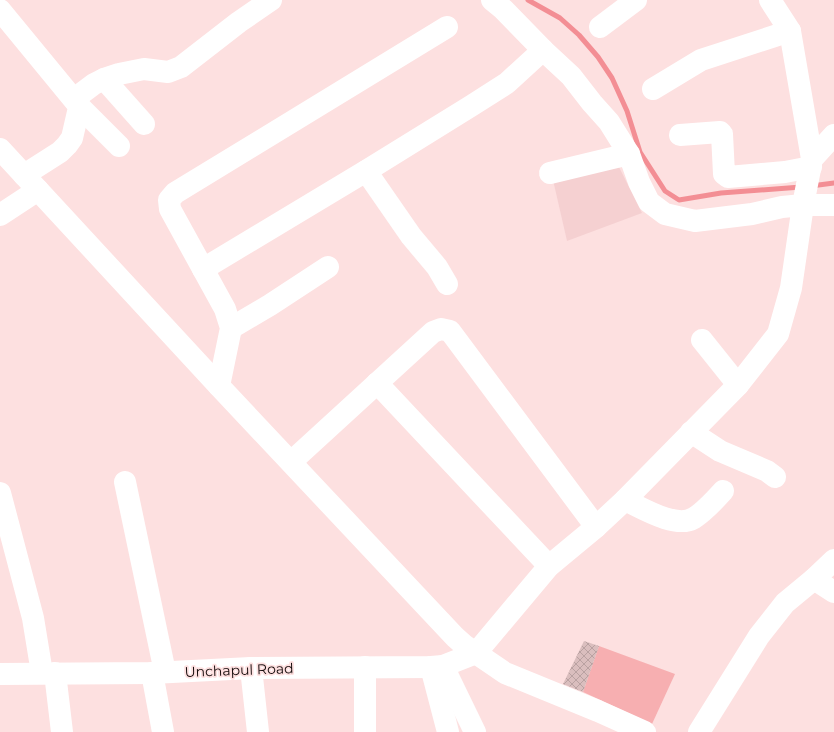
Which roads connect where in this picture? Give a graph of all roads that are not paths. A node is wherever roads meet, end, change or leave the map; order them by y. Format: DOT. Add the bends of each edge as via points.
graph roads {
  1 [pos="271,0"];
  2 [pos="492,0"];
  3 [pos="636,0"];
  4 [pos="770,0"];
  5 [pos="0,10"];
  6 [pos="447,27"];
  7 [pos="600,27"];
  8 [pos="790,31"];
  9 [pos="543,50"];
  10 [pos="104,79"];
  11 [pos="653,89"];
  12 [pos="76,102"];
  13 [pos="144,124"];
  14 [pos="680,135"];
  15 [pos="834,135"];
  16 [pos="119,146"];
  17 [pos="0,149"];
  18 [pos="629,154"];
  19 [pos="366,171"];
  20 [pos="550,173"];
  21 [pos="809,180"];
  22 [pos="31,182"];
  23 [pos="834,205"];
  24 [pos="0,215"];
  25 [pos="328,267"];
  26 [pos="203,269"];
  27 [pos="447,284"];
  28 [pos="231,328"];
  29 [pos="702,340"];
  30 [pos="377,383"];
  31 [pos="738,385"];
  32 [pos="219,386"];
  33 [pos="691,432"];
  34 [pos="291,462"];
  35 [pos="775,477"];
  36 [pos="125,482"];
  37 [pos="722,491"];
  38 [pos="0,492"];
  39 [pos="625,500"];
  40 [pos="596,527"];
  41 [pos="834,560"];
  42 [pos="550,566"];
  43 [pos="814,579"];
  44 [pos="834,592"];
  45 [pos="476,653"];
  46 [pos="437,666"];
  47 [pos="365,667"];
  48 [pos="251,668"];
  49 [pos="159,672"];
  50 [pos="49,673"];
  51 [pos="0,674"];
  52 [pos="62,732"];
  53 [pos="163,732"];
  54 [pos="258,732"];
  55 [pos="365,732"];
  56 [pos="448,732"];
  57 [pos="475,732"];
  58 [pos="645,732"];
  59 [pos="699,732"];
  1 -- 10 [label="street" via="181,67 168,72 135,70"];
  2 -- 9 [label="street"];
  3 -- 7 [label="street"];
  4 -- 8 [label="street"];
  5 -- 12 [label="street"];
  6 -- 26 [label="street" via="175,193 169,200 170,209"];
  8 -- 11 [label="street" via="702,60"];
  8 -- 21 [label="street"];
  9 -- 18 [label="street" via="572,76 609,122"];
  9 -- 19 [label="street" via="507,83"];
  10 -- 12 [label="street" via="94,84"];
  10 -- 13 [label="street"];
  12 -- 16 [label="street"];
  12 -- 22 [label="street" via="78,112 72,138"];
  14 -- 21 [label="street" via="720,132 724,174 728,177 785,172"];
  15 -- 21 [label="street"];
  17 -- 22 [label="street"];
  18 -- 20 [label="street"];
  18 -- 21 [label="street" via="649,202 664,214 695,221 752,214 782,207"];
  19 -- 26 [label="street"];
  19 -- 27 [label="street"];
  21 -- 23 [label="street"];
  21 -- 31 [label="street" via="791,288 778,334"];
  22 -- 24 [label="street"];
  22 -- 32 [label="street"];
  25 -- 28 [label="street"];
  26 -- 28 [label="street"];
  28 -- 32 [label="street"];
  29 -- 31 [label="street"];
  30 -- 34 [label="street"];
  30 -- 40 [label="street" via="434,332 441,329 450,331"];
  30 -- 42 [label="street"];
  31 -- 33 [label="street"];
  32 -- 34 [label="street"];
  33 -- 35 [label="street" via="720,451 767,471"];
  33 -- 39 [label="street"];
  34 -- 45 [label="street" via="455,637"];
  36 -- 49 [label="street"];
  37 -- 39 [label="street" via="707,508 692,519 682,522 672,521"];
  38 -- 50 [label="street"];
  39 -- 40 [label="street"];
  40 -- 42 [label="street"];
  41 -- 43 [label="street"];
  42 -- 45 [label="street"];
  43 -- 44 [label="street"];
  43 -- 59 [label="street" via="784,603 759,636"];
  45 -- 46 [label="street, Unchapul Road"];
  45 -- 58 [label="street" via="505,673"];
  46 -- 47 [label="street, Unchapul Road"];
  46 -- 56 [label="street"];
  46 -- 57 [label="street"];
  47 -- 48 [label="street, Unchapul Road"];
  47 -- 55 [label="street"];
  48 -- 49 [label="street, Unchapul Road"];
  48 -- 54 [label="street"];
  49 -- 50 [label="street, Unchapul Road"];
  49 -- 53 [label="street"];
  50 -- 51 [label="street, Unchapul Road"];
  50 -- 52 [label="street"];
}
